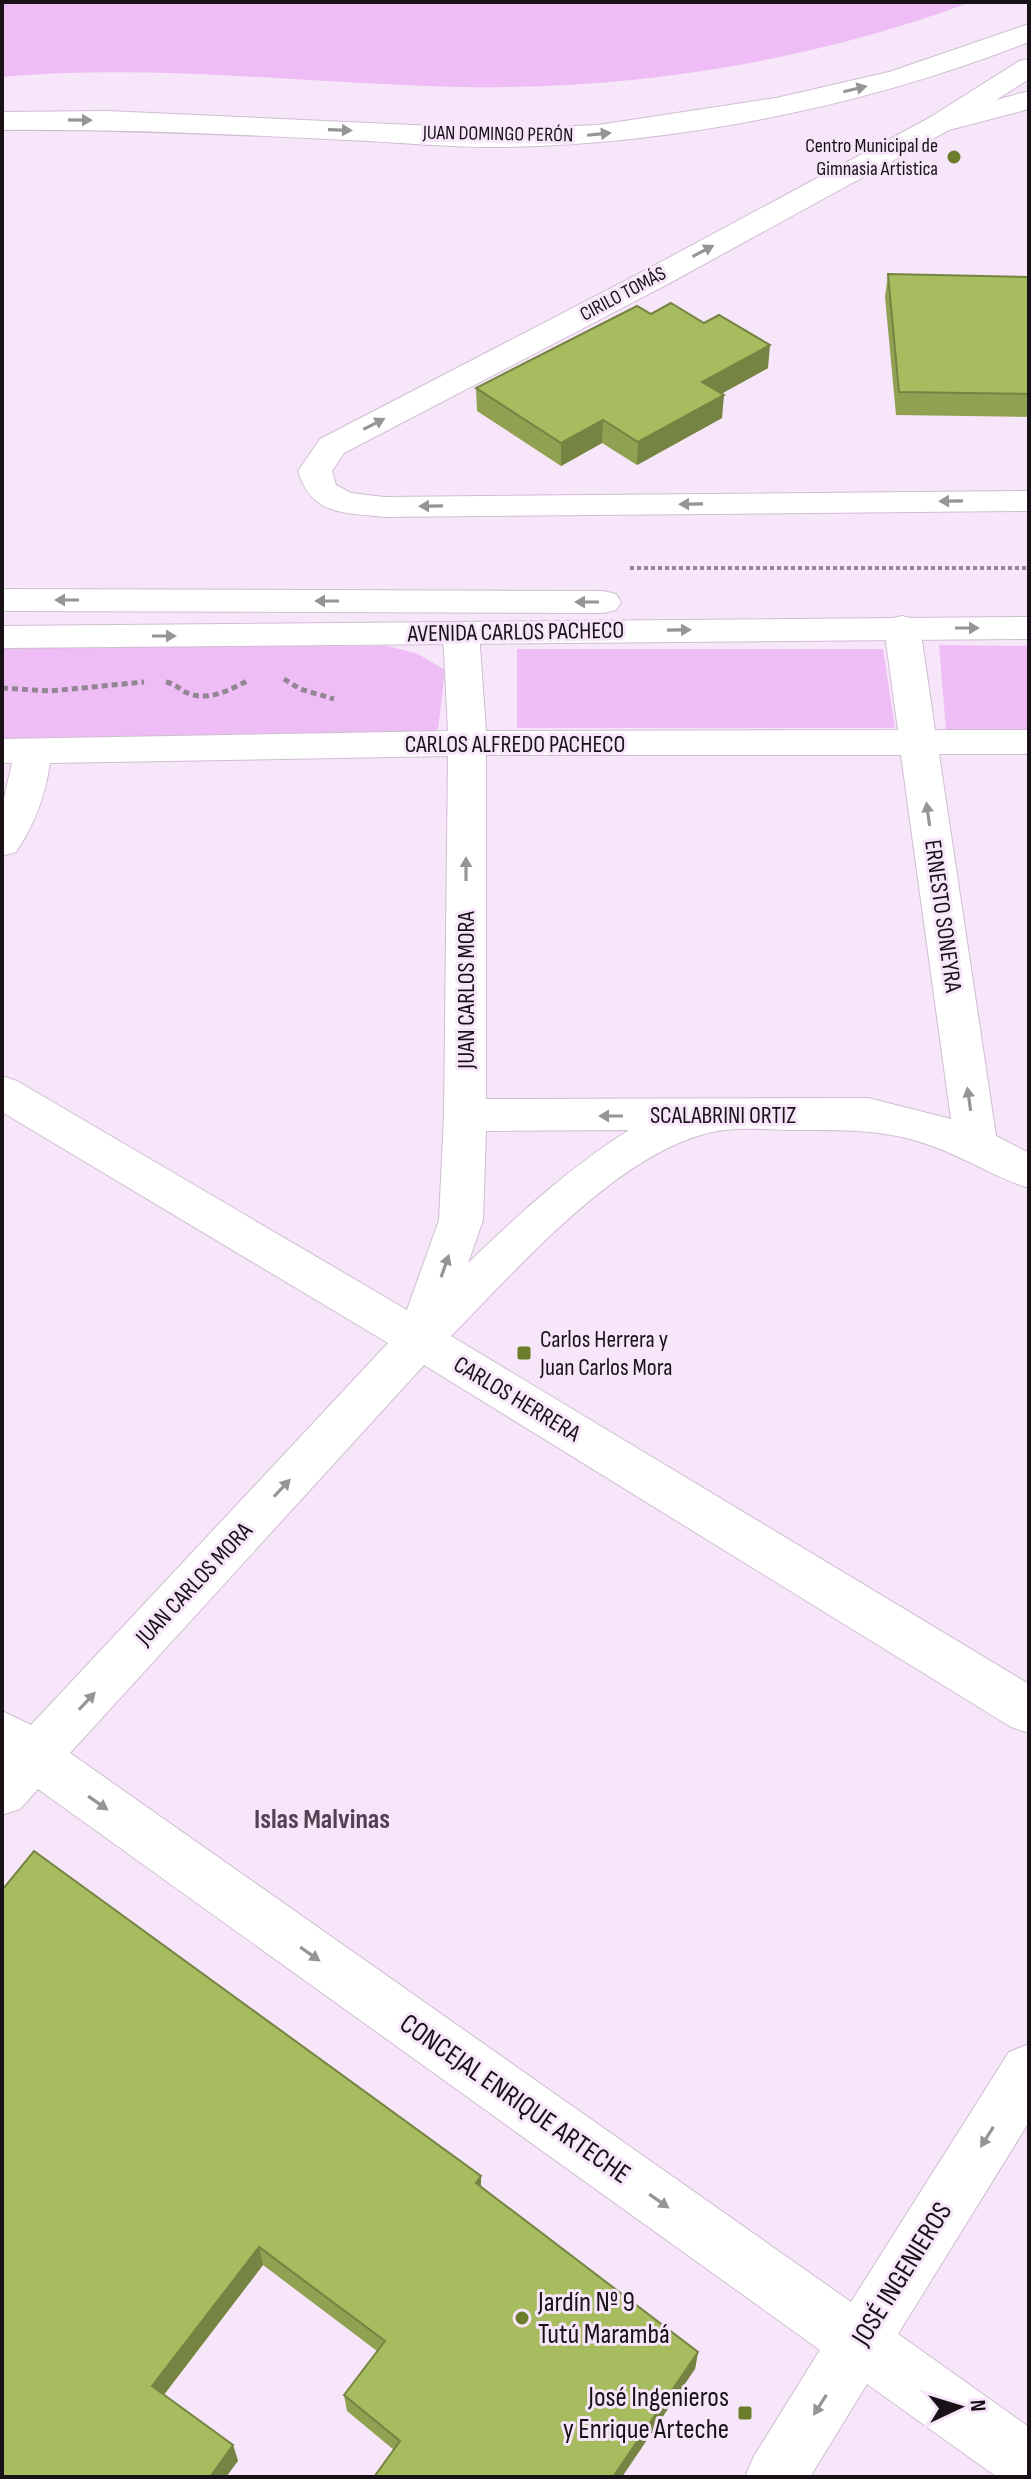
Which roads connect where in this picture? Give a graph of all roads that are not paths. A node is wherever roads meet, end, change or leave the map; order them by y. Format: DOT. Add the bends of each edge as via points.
graph roads {
  1 [pos="1029,32"];
  2 [pos="940,37"];
  3 [pos="1029,67"];
  4 [pos="2,98"];
  5 [pos="1029,100"];
  6 [pos="2,121"];
  7 [pos="939,124"];
  8 [pos="1029,501"];
  9 [pos="2,600"];
  10 [pos="1029,603"];
  11 [pos="902,627"];
  12 [pos="1029,628"];
  13 [pos="461,633"];
  14 [pos="2,637"];
  15 [pos="917,742"];
  16 [pos="1029,742"];
  17 [pos="466,743"];
  18 [pos="17,751"];
  19 [pos="2,843"];
  20 [pos="2,1092"];
  21 [pos="465,1115"];
  22 [pos="717,1116"];
  23 [pos="976,1145"];
  24 [pos="1029,1172"];
  25 [pos="419,1339"];
  26 [pos="1029,1711"];
  27 [pos="13,1762"];
  28 [pos="1029,2071"];
  29 [pos="859,2342"];
  30 [pos="1029,2463"];
  31 [pos="775,2477"];
  6 -- 1 [label="street, JUAN DOMINGO PERÓN, one-way" via="107,120 501,138 598,134 776,107 897,79"];
  2 -- 4 [label="street, JUAN DOMINGO PERÓN" via="755,86 578,111 515,114 166,97"];
  3 -- 7 [label="street"];
  5 -- 7 [label="street"];
  8 -- 7 [label="street, CIRILO TOMÁS, one-way" via="384,507 343,502 321,490 315,471 332,446"];
  10 -- 9 [label="street, AVENIDA CARLOS PACHECO, one-way"];
  11 -- 12 [label="street, AVENIDA CARLOS PACHECO, one-way"];
  13 -- 11 [label="street, AVENIDA CARLOS PACHECO, one-way"];
  11 -- 15 [label="street, ERNESTO SONEYRA"];
  14 -- 13 [label="street, AVENIDA CARLOS PACHECO, one-way"];
  13 -- 17 [label="street, JUAN CARLOS MORA"];
  15 -- 16 [label="street, CARLOS ALFREDO PACHECO"];
  15 -- 17 [label="street, CARLOS ALFREDO PACHECO"];
  23 -- 15 [label="street, ERNESTO SONEYRA, one-way"];
  17 -- 18 [label="street, CARLOS ALFREDO PACHECO"];
  21 -- 17 [label="street, JUAN CARLOS MORA, one-way"];
  18 -- 19 [label="street" via="28,787"];
  20 -- 25 [label="street, CARLOS HERRERA"];
  22 -- 21 [label="street, SCALABRINI ORTIZ, one-way"];
  25 -- 21 [label="street, JUAN CARLOS MORA, one-way" via="461,1220"];
  22 -- 23 [label="street, SCALABRINI ORTIZ" via="868,1114"];
  22 -- 25 [label="street, JUAN CARLOS MORA" via="652,1137 599,1170"];
  23 -- 24 [label="street"];
  25 -- 26 [label="street, CARLOS HERRERA"];
  27 -- 25 [label="street, JUAN CARLOS MORA, one-way"];
  27 -- 29 [label="street, CONCEJAL ENRIQUE ARTECHE, one-way"];
  28 -- 29 [label="street, JOSÉ INGENIEROS, one-way"];
  29 -- 30 [label="street, CONCEJAL ENRIQUE ARTECHE"];
  29 -- 31 [label="street, JOSÉ INGENIEROS, one-way"];
}
